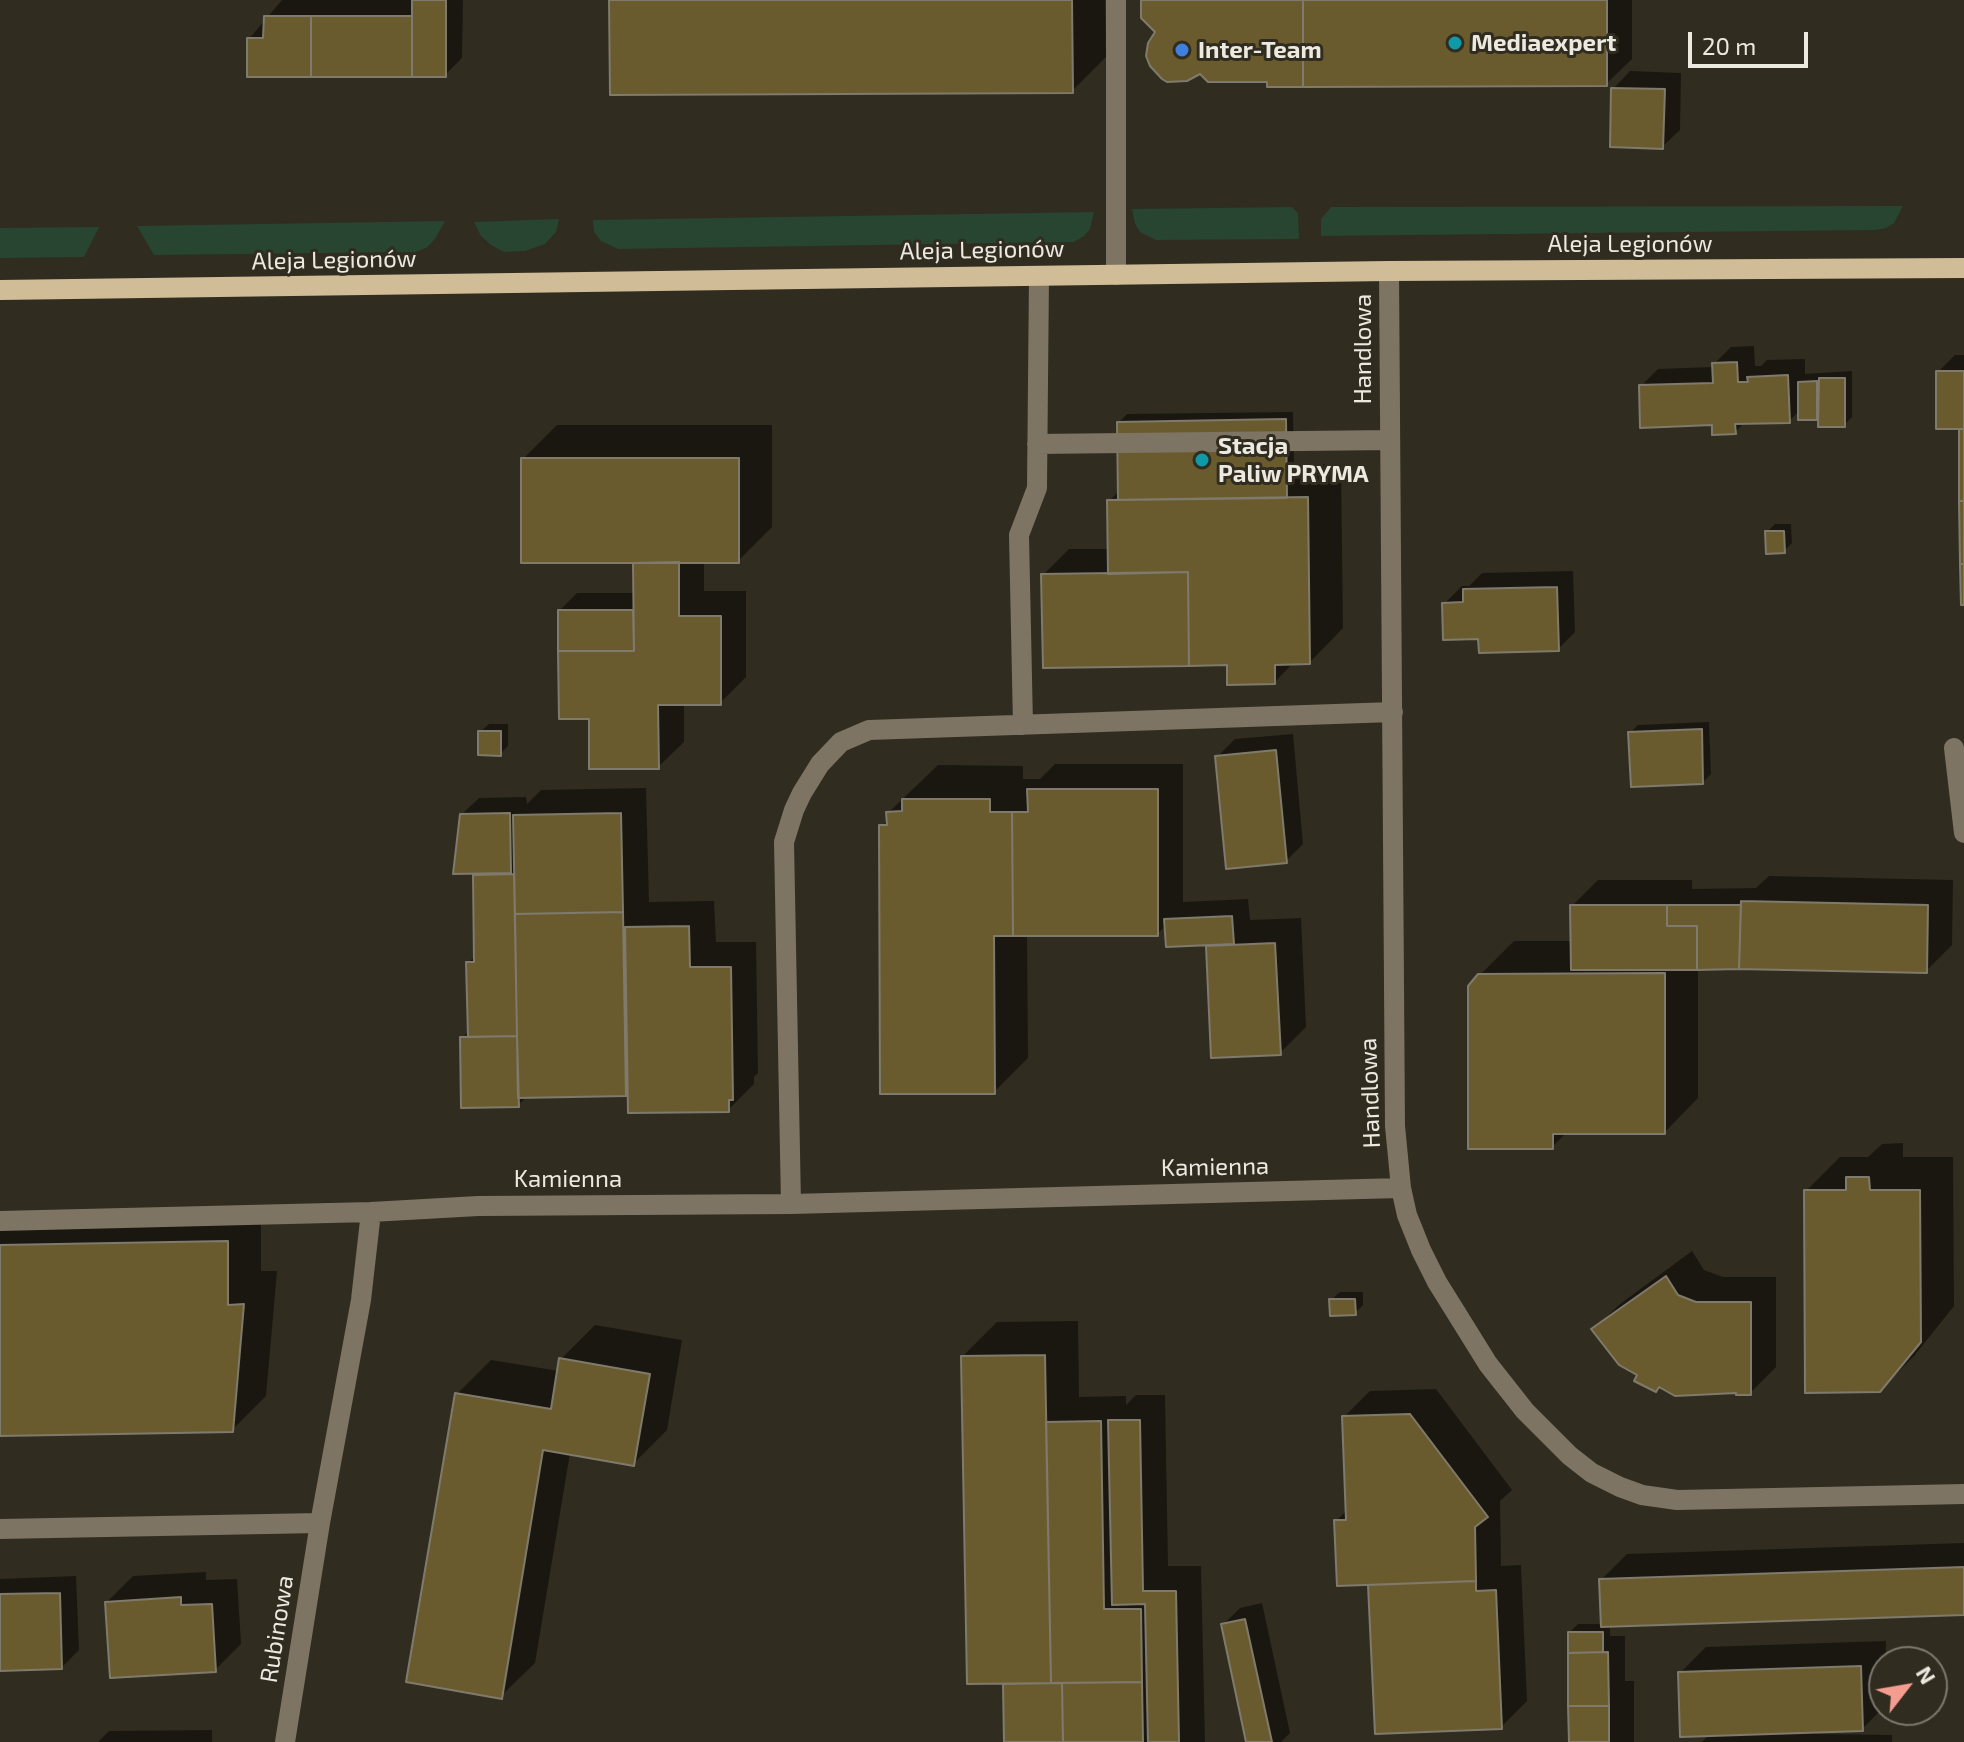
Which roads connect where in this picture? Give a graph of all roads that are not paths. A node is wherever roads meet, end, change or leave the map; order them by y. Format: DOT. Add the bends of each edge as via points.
graph roads {
  1 [pos="1116,0"];
  2 [pos="1964,268"];
  3 [pos="1389,271"];
  4 [pos="1116,275"];
  5 [pos="1039,276"];
  6 [pos="0,290"];
  7 [pos="1390,440"];
  8 [pos="1037,444"];
  9 [pos="1393,712"];
  10 [pos="1023,725"];
  11 [pos="1954,748"];
  12 [pos="1964,833"];
  13 [pos="1401,1188"];
  14 [pos="791,1204"];
  15 [pos="371,1212"];
  16 [pos="0,1221"];
  17 [pos="1964,1494"];
  18 [pos="320,1523"];
  19 [pos="0,1529"];
  20 [pos="285,1742"];
  1 -- 4 [label="street"];
  2 -- 3 [label="main road, Aleja Legionów"];
  3 -- 4 [label="main road, Aleja Legionów"];
  3 -- 7 [label="street, Handlowa"];
  4 -- 5 [label="main road, Aleja Legionów"];
  5 -- 6 [label="main road, Aleja Legionów"];
  5 -- 8 [label="street"];
  7 -- 8 [label="street"];
  7 -- 9 [label="street, Handlowa"];
  8 -- 10 [label="street" via="1037,488 1019,535"];
  9 -- 10 [label="street"];
  9 -- 13 [label="street, Handlowa" via="1395,1126"];
  10 -- 14 [label="street" via="869,730 841,742 820,764 794,810 784,842"];
  11 -- 12 [label="street"];
  13 -- 14 [label="street, Kamienna"];
  13 -- 17 [label="street, Handlowa" via="1426,1261 1488,1364 1549,1437 1592,1473 1642,1495 1677,1500"];
  14 -- 15 [label="street, Kamienna"];
  15 -- 16 [label="street, Kamienna"];
  15 -- 18 [label="street" via="361,1300"];
  18 -- 19 [label="street"];
  18 -- 20 [label="street, Rubinowa"];
}
